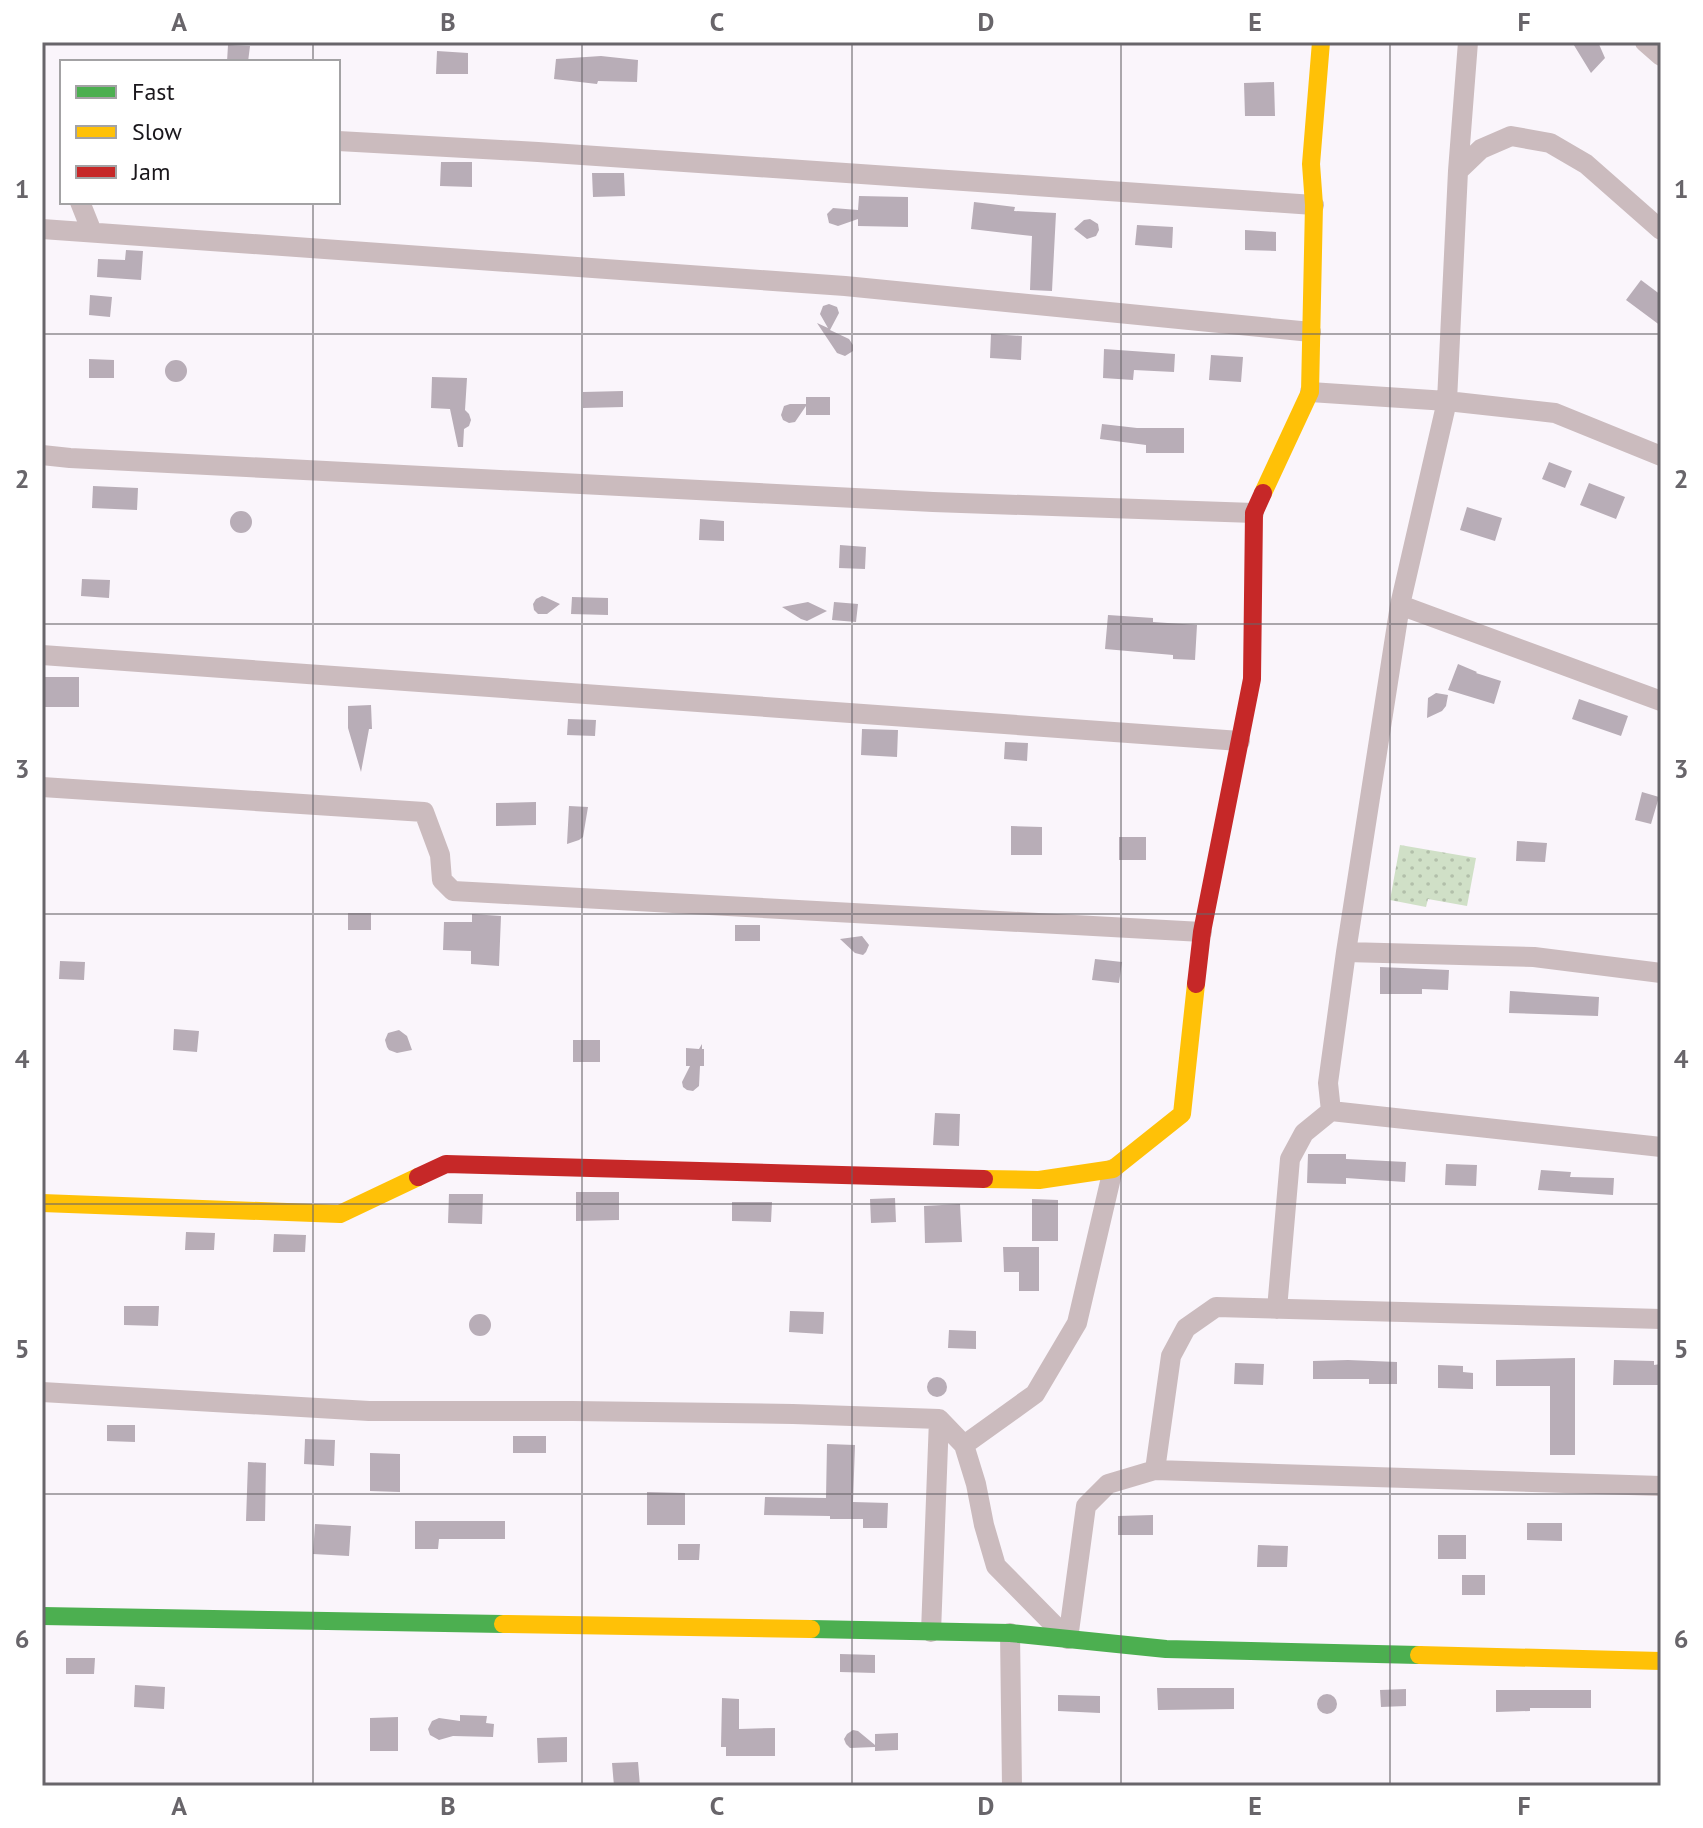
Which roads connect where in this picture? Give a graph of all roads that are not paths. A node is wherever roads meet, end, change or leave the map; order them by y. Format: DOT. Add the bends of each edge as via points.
graph roads {
  1 [pos="1321,42"];
  2 [pos="1468,42"];
  3 [pos="1645,42"];
  4 [pos="1661,56"];
  5 [pos="340,141"];
  6 [pos="1458,171"];
  7 [pos="81,204"];
  8 [pos="1314,205"];
  9 [pos="42,229"];
  10 [pos="1661,230"];
  11 [pos="92,232"];
  12 [pos="1311,332"];
  13 [pos="1310,392"];
  14 [pos="1447,401"];
  15 [pos="42,455"];
  16 [pos="1661,456"];
  17 [pos="1254,513"];
  18 [pos="1400,605"];
  19 [pos="42,655"];
  20 [pos="1661,701"];
  21 [pos="1240,741"];
  22 [pos="42,787"];
  23 [pos="1202,932"];
  24 [pos="1346,952"];
  25 [pos="1661,973"];
  26 [pos="1331,1111"];
  27 [pos="1661,1147"];
  28 [pos="1113,1169"];
  29 [pos="42,1203"];
  30 [pos="1277,1309"];
  31 [pos="1661,1319"];
  32 [pos="42,1392"];
  33 [pos="939,1419"];
  34 [pos="964,1445"];
  35 [pos="1155,1470"];
  36 [pos="1661,1486"];
  37 [pos="42,1616"];
  38 [pos="931,1632"];
  39 [pos="1010,1633"];
  40 [pos="1068,1639"];
  41 [pos="1661,1661"];
  42 [pos="1012,1786"];
  1 -- 8 [label="street" via="1311,164"];
  2 -- 6 [label="street"];
  3 -- 4 [label="street"];
  5 -- 8 [label="street"];
  6 -- 10 [label="street" via="1481,149 1511,136 1550,143 1586,164"];
  6 -- 14 [label="street"];
  7 -- 11 [label="street"];
  8 -- 12 [label="street"];
  9 -- 11 [label="street"];
  11 -- 12 [label="street" via="845,286"];
  12 -- 13 [label="street"];
  13 -- 14 [label="street"];
  13 -- 17 [label="street"];
  14 -- 16 [label="street" via="1555,413"];
  14 -- 18 [label="street"];
  15 -- 17 [label="street" via="933,502"];
  17 -- 21 [label="street" via="1252,679"];
  18 -- 20 [label="street"];
  18 -- 24 [label="street"];
  19 -- 21 [label="street"];
  21 -- 23 [label="street"];
  22 -- 23 [label="street" via="424,812 440,855 442,880 453,891"];
  23 -- 28 [label="street" via="1182,1114"];
  24 -- 25 [label="street" via="1534,957"];
  24 -- 26 [label="street" via="1328,1083"];
  26 -- 27 [label="street"];
  26 -- 30 [label="street" via="1304,1133 1290,1159"];
  28 -- 29 [label="street" via="1039,1180 446,1164 340,1214"];
  28 -- 34 [label="street" via="1077,1323 1035,1394"];
  30 -- 31 [label="street"];
  30 -- 35 [label="street" via="1216,1307 1186,1328 1171,1356"];
  32 -- 33 [label="street" via="369,1411"];
  33 -- 34 [label="street"];
  33 -- 38 [label="street"];
  34 -- 40 [label="street" via="996,1566"];
  35 -- 36 [label="street"];
  35 -- 40 [label="street" via="1108,1484 1086,1506"];
  37 -- 38 [label="street"];
  38 -- 39 [label="street"];
  39 -- 40 [label="street"];
  39 -- 42 [label="street"];
  40 -- 41 [label="street" via="1166,1649"];
}
